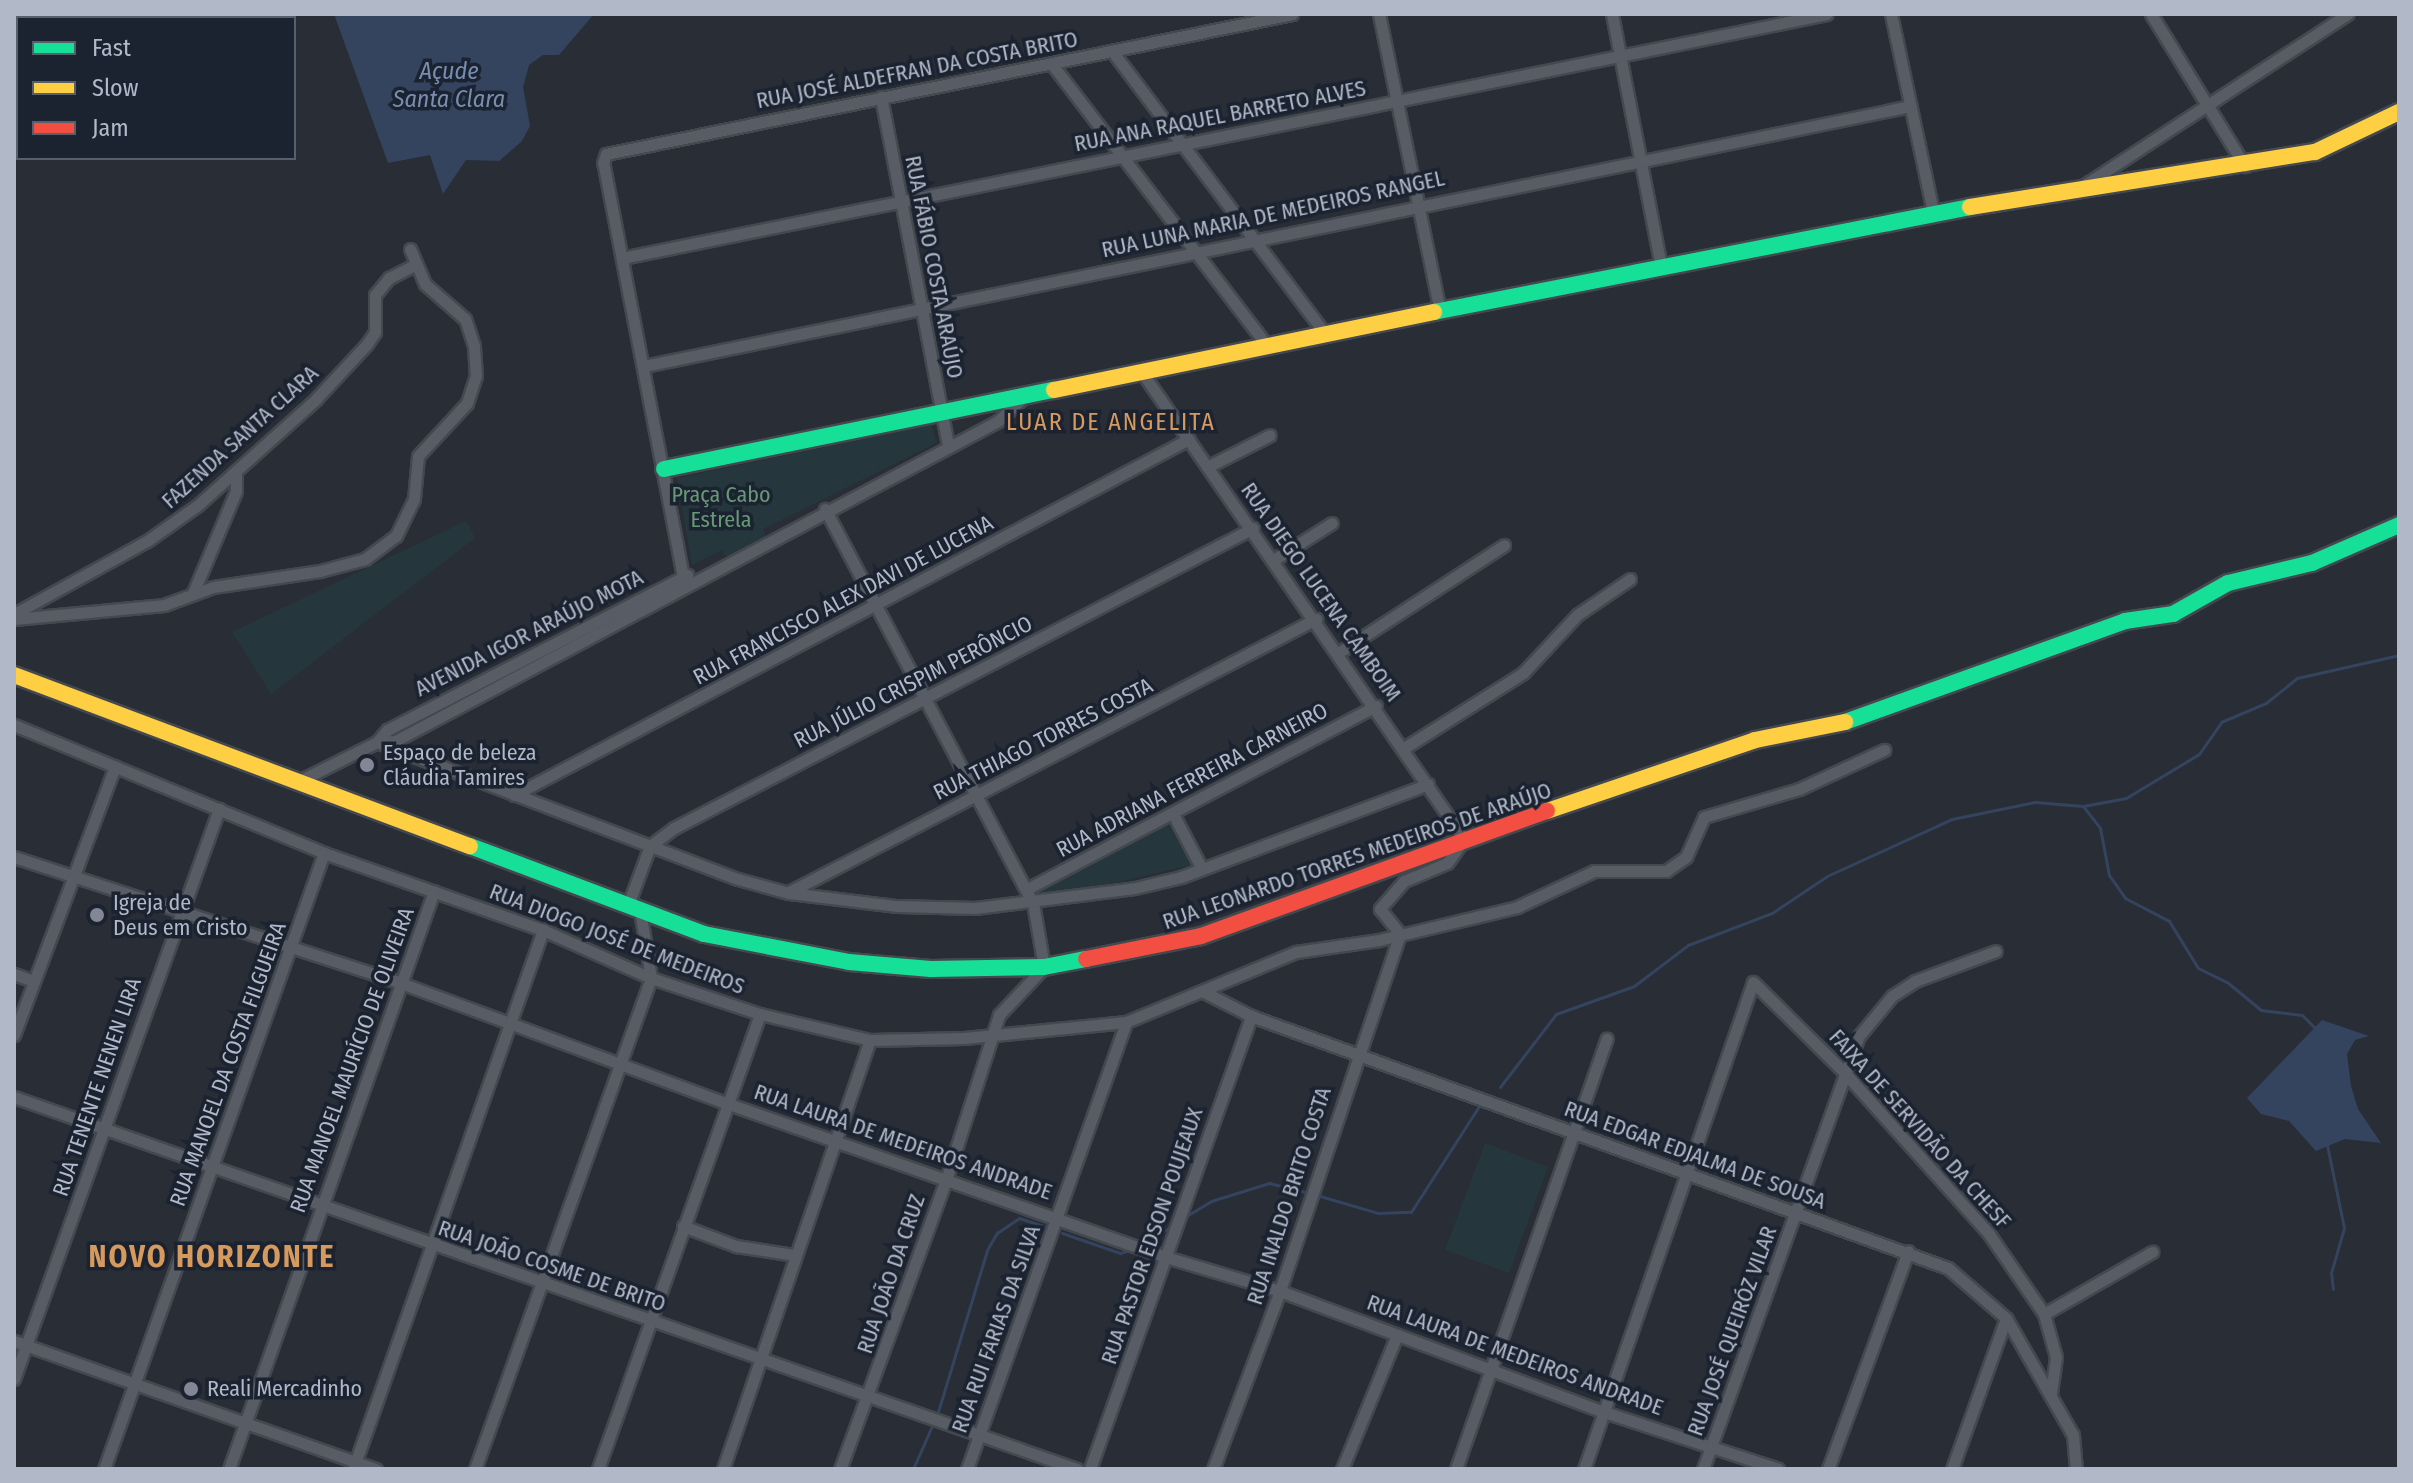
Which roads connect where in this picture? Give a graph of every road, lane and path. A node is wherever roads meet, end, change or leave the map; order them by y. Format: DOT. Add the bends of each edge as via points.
graph roads {
  1 [pos="1292,14"];
  2 [pos="1379,14"];
  3 [pos="1612,14"];
  4 [pos="1827,14"];
  5 [pos="1891,14"];
  6 [pos="2151,14"];
  7 [pos="2348,14"];
  8 [pos="1112,51"];
  9 [pos="1620,56"];
  10 [pos="1051,63"];
  11 [pos="881,97"];
  12 [pos="1395,101"];
  13 [pos="2206,104"];
  14 [pos="1911,106"];
  15 [pos="2399,112"];
  16 [pos="1183,144"];
  17 [pos="1123,156"];
  18 [pos="1641,159"];
  19 [pos="2245,166"];
  20 [pos="2072,194"];
  21 [pos="901,202"];
  22 [pos="1416,205"];
  23 [pos="1933,211"];
  24 [pos="1253,240"];
  25 [pos="410,249"];
  26 [pos="1194,250"];
  27 [pos="622,258"];
  28 [pos="416,264"];
  29 [pos="1661,267"];
  30 [pos="921,306"];
  31 [pos="1440,311"];
  32 [pos="1326,335"];
  33 [pos="1267,346"];
  34 [pos="644,366"];
  35 [pos="1141,371"];
  36 [pos="1023,398"];
  37 [pos="942,412"];
  38 [pos="1270,435"];
  39 [pos="1189,439"];
  40 [pos="948,446"];
  41 [pos="1209,466"];
  42 [pos="664,469"];
  43 [pos="236,471"];
  44 [pos="825,509"];
  45 [pos="1332,523"];
  46 [pos="2399,525"];
  47 [pos="1253,528"];
  48 [pos="1504,545"];
  49 [pos="1275,559"];
  50 [pos="1630,579"];
  51 [pos="684,582"];
  52 [pos="193,593"];
  53 [pos="875,606"];
  54 [pos="14,616"];
  55 [pos="1316,619"];
  56 [pos="1338,653"];
  57 [pos="14,675"];
  58 [pos="924,699"];
  59 [pos="1376,706"];
  60 [pos="14,725"];
  61 [pos="377,742"];
  62 [pos="1404,748"];
  63 [pos="1884,750"];
  64 [pos="115,766"];
  65 [pos="303,779"];
  66 [pos="1428,784"];
  67 [pos="514,795"];
  68 [pos="975,797"];
  69 [pos="219,809"];
  70 [pos="1173,814"];
  71 [pos="1464,839"];
  72 [pos="650,846"];
  73 [pos="324,853"];
  74 [pos="14,857"];
  75 [pos="1202,869"];
  76 [pos="71,875"];
  77 [pos="1027,889"];
  78 [pos="434,891"];
  79 [pos="789,893"];
  80 [pos="1033,903"];
  81 [pos="634,908"];
  82 [pos="180,910"];
  83 [pos="543,930"];
  84 [pos="1400,934"];
  85 [pos="290,949"];
  86 [pos="1996,951"];
  87 [pos="1044,967"];
  88 [pos="14,974"];
  89 [pos="651,978"];
  90 [pos="33,981"];
  91 [pos="401,983"];
  92 [pos="1204,992"];
  93 [pos="760,1014"];
  94 [pos="1251,1016"];
  95 [pos="1126,1022"];
  96 [pos="509,1024"];
  97 [pos="995,1034"];
  98 [pos="14,1035"];
  99 [pos="1607,1039"];
  100 [pos="870,1040"];
  101 [pos="1357,1053"];
  102 [pos="618,1063"];
  103 [pos="1843,1071"];
  104 [pos="14,1097"];
  105 [pos="726,1103"];
  106 [pos="105,1128"];
  107 [pos="1577,1133"];
  108 [pos="834,1140"];
  109 [pos="212,1168"];
  110 [pos="947,1177"];
  111 [pos="1688,1178"];
  112 [pos="321,1207"];
  113 [pos="1797,1213"];
  114 [pos="1060,1216"];
  115 [pos="683,1226"];
  116 [pos="430,1245"];
  117 [pos="1908,1251"];
  118 [pos="2152,1252"];
  119 [pos="795,1255"];
  120 [pos="1166,1257"];
  121 [pos="546,1281"];
  122 [pos="1280,1291"];
  123 [pos="2044,1314"];
  124 [pos="2006,1318"];
  125 [pos="649,1322"];
  126 [pos="1397,1335"];
  127 [pos="20,1343"];
  128 [pos="760,1359"];
  129 [pos="1492,1370"];
  130 [pos="14,1379"];
  131 [pos="134,1385"];
  132 [pos="2051,1393"];
  133 [pos="869,1397"];
  134 [pos="1604,1412"];
  135 [pos="246,1423"];
  136 [pos="978,1437"];
  137 [pos="1712,1444"];
  138 [pos="354,1466"];
  139 [pos="2077,1466"];
  140 [pos="104,1469"];
  141 [pos="229,1469"];
  142 [pos="376,1469"];
  143 [pos="475,1469"];
  144 [pos="598,1469"];
  145 [pos="723,1469"];
  146 [pos="840,1469"];
  147 [pos="967,1469"];
  148 [pos="1077,1469"];
  149 [pos="1090,1469"];
  150 [pos="1213,1469"];
  151 [pos="1342,1469"];
  152 [pos="1456,1469"];
  153 [pos="1584,1469"];
  154 [pos="1703,1469"];
  155 [pos="1778,1469"];
  156 [pos="1828,1469"];
  157 [pos="1952,1469"];
  1 -- 8 [label="street, RUA JOSÉ ALDEFRAN DA COSTA BRITO"];
  2 -- 12 [label="street"];
  3 -- 9 [label="street"];
  4 -- 9 [label="street, RUA ANA RAQUEL BARRETO ALVES"];
  5 -- 14 [label="street"];
  6 -- 13 [label="street"];
  7 -- 13 [label="street"];
  8 -- 10 [label="street, RUA JOSÉ ALDEFRAN DA COSTA BRITO"];
  8 -- 16 [label="street"];
  9 -- 12 [label="street, RUA ANA RAQUEL BARRETO ALVES"];
  9 -- 18 [label="street"];
  10 -- 11 [label="street, RUA JOSÉ ALDEFRAN DA COSTA BRITO"];
  10 -- 17 [label="street"];
  11 -- 21 [label="street, RUA FÁBIO COSTA ARAÚJO"];
  11 -- 27 [label="street, RUA JOSÉ ALDEFRAN DA COSTA BRITO" via="611,152 603,163"];
  12 -- 16 [label="street, RUA ANA RAQUEL BARRETO ALVES"];
  12 -- 22 [label="street"];
  13 -- 19 [label="street"];
  13 -- 20 [label="street"];
  14 -- 18 [label="street, RUA LUNA MARIA DE MEDEIROS RANGEL"];
  14 -- 23 [label="street"];
  15 -- 19 [label="street" via="2347,141"];
  16 -- 17 [label="street, RUA ANA RAQUEL BARRETO ALVES"];
  16 -- 24 [label="street"];
  17 -- 21 [label="street, RUA ANA RAQUEL BARRETO ALVES"];
  17 -- 26 [label="street"];
  18 -- 22 [label="street, RUA LUNA MARIA DE MEDEIROS RANGEL"];
  18 -- 29 [label="street"];
  19 -- 20 [label="street"];
  20 -- 23 [label="street"];
  21 -- 27 [label="street, RUA ANA RAQUEL BARRETO ALVES"];
  21 -- 30 [label="street, RUA FÁBIO COSTA ARAÚJO"];
  22 -- 24 [label="street, RUA LUNA MARIA DE MEDEIROS RANGEL"];
  22 -- 31 [label="street"];
  23 -- 29 [label="street"];
  24 -- 26 [label="street, RUA LUNA MARIA DE MEDEIROS RANGEL"];
  24 -- 32 [label="street"];
  25 -- 28 [label="street"];
  26 -- 30 [label="street, RUA LUNA MARIA DE MEDEIROS RANGEL"];
  26 -- 33 [label="street"];
  27 -- 34 [label="street"];
  28 -- 43 [label="street, FAZENDA SANTA CLARA" via="389,278 375,295 375,332 360,352"];
  28 -- 52 [label="street" via="425,284 465,319 476,376 467,403 418,456 407,522 365,559"];
  29 -- 31 [label="street"];
  30 -- 34 [label="street, RUA LUNA MARIA DE MEDEIROS RANGEL"];
  30 -- 37 [label="street, RUA FÁBIO COSTA ARAÚJO"];
  31 -- 32 [label="street"];
  32 -- 33 [label="street"];
  33 -- 35 [label="street"];
  34 -- 42 [label="street"];
  35 -- 36 [label="street"];
  35 -- 39 [label="street, RUA DIEGO LUCENA CAMBOIM"];
  36 -- 37 [label="street"];
  36 -- 40 [label="street, AVENIDA IGOR ARAÚJO MOTA" via="998,421"];
  37 -- 40 [label="street, RUA FÁBIO COSTA ARAÚJO"];
  37 -- 42 [label="street"];
  38 -- 41 [label="street"];
  39 -- 41 [label="street, RUA DIEGO LUCENA CAMBOIM"];
  39 -- 53 [label="street, RUA FRANCISCO ALEX DAVI DE LUCENA"];
  40 -- 44 [label="street, AVENIDA IGOR ARAÚJO MOTA"];
  41 -- 47 [label="street, RUA DIEGO LUCENA CAMBOIM"];
  42 -- 51 [label="street"];
  43 -- 52 [label="street" via="236,491"];
  43 -- 54 [label="street, FAZENDA SANTA CLARA" via="174,524"];
  44 -- 51 [label="street, AVENIDA IGOR ARAÚJO MOTA"];
  44 -- 53 [label="street"];
  45 -- 49 [label="street"];
  46 -- 71 [label="street, RUA LEONARDO TORRES MEDEIROS DE ARAÚJO" via="2312,563 2228,583 2173,614 2125,621 1854,719 1733,746"];
  47 -- 49 [label="street, RUA DIEGO LUCENA CAMBOIM"];
  47 -- 58 [label="street, RUA JÚLIO CRISPIM PERÔNCIO"];
  48 -- 56 [label="street"];
  49 -- 55 [label="street, RUA DIEGO LUCENA CAMBOIM"];
  50 -- 62 [label="street" via="1577,615 1523,673"];
  51 -- 61 [label="street, AVENIDA IGOR ARAÚJO MOTA" via="395,741"];
  52 -- 54 [label="street" via="140,609"];
  53 -- 58 [label="street"];
  53 -- 67 [label="street, RUA FRANCISCO ALEX DAVI DE LUCENA"];
  55 -- 56 [label="street, RUA DIEGO LUCENA CAMBOIM"];
  55 -- 68 [label="street, RUA THIAGO TORRES COSTA"];
  56 -- 59 [label="street, RUA DIEGO LUCENA CAMBOIM"];
  57 -- 65 [label="street, RUA LEONARDO TORRES MEDEIROS DE ARAÚJO"];
  58 -- 68 [label="street"];
  58 -- 72 [label="street, RUA JÚLIO CRISPIM PERÔNCIO" via="674,828"];
  59 -- 62 [label="street, RUA DIEGO LUCENA CAMBOIM"];
  59 -- 70 [label="street, RUA ADRIANA FERREIRA CARNEIRO"];
  60 -- 64 [label="street, RUA DIOGO JOSÉ DE MEDEIROS"];
  61 -- 65 [label="street, AVENIDA IGOR ARAÚJO MOTA"];
  61 -- 67 [label="street"];
  62 -- 66 [label="street, RUA DIEGO LUCENA CAMBOIM"];
  63 -- 84 [label="street, RUA DIOGO JOSÉ DE MEDEIROS" via="1799,789 1704,817 1686,857 1674,868 1594,871 1533,902"];
  64 -- 69 [label="street, RUA DIOGO JOSÉ DE MEDEIROS"];
  64 -- 76 [label="street"];
  65 -- 81 [label="street, RUA LEONARDO TORRES MEDEIROS DE ARAÚJO"];
  66 -- 71 [label="street, RUA DIEGO LUCENA CAMBOIM"];
  66 -- 75 [label="street"];
  67 -- 72 [label="street"];
  68 -- 77 [label="street"];
  68 -- 79 [label="street, RUA THIAGO TORRES COSTA"];
  69 -- 73 [label="street, RUA DIOGO JOSÉ DE MEDEIROS"];
  69 -- 82 [label="street, RUA TENENTE NENEN LIRA"];
  70 -- 75 [label="street"];
  70 -- 77 [label="street, RUA ADRIANA FERREIRA CARNEIRO"];
  71 -- 84 [label="street" via="1447,863 1404,881 1380,909"];
  71 -- 87 [label="street, RUA LEONARDO TORRES MEDEIROS DE ARAÚJO" via="1178,943"];
  72 -- 79 [label="street"];
  72 -- 81 [label="street"];
  73 -- 78 [label="street, RUA DIOGO JOSÉ DE MEDEIROS"];
  73 -- 85 [label="street, RUA MANOEL DA COSTA FILGUEIRA"];
  74 -- 76 [label="street, RUA LAURA DE MEDEIROS ANDRADE"];
  75 -- 80 [label="street" via="1135,888"];
  76 -- 82 [label="street, RUA LAURA DE MEDEIROS ANDRADE"];
  76 -- 90 [label="street"];
  77 -- 80 [label="street"];
  78 -- 83 [label="street, RUA DIOGO JOSÉ DE MEDEIROS"];
  78 -- 91 [label="street, RUA MANOEL MAURÍCIO DE OLIVEIRA"];
  79 -- 80 [label="street" via="897,906"];
  80 -- 87 [label="street"];
  81 -- 87 [label="street, RUA LEONARDO TORRES MEDEIROS DE ARAÚJO" via="704,934 820,958 931,969"];
  81 -- 89 [label="street"];
  82 -- 85 [label="street, RUA LAURA DE MEDEIROS ANDRADE"];
  82 -- 106 [label="street, RUA TENENTE NENEN LIRA"];
  83 -- 89 [label="street, RUA DIOGO JOSÉ DE MEDEIROS"];
  83 -- 96 [label="street"];
  84 -- 92 [label="street, RUA DIOGO JOSÉ DE MEDEIROS" via="1296,952"];
  84 -- 101 [label="street, RUA INALDO BRITO COSTA"];
  85 -- 91 [label="street, RUA LAURA DE MEDEIROS ANDRADE"];
  85 -- 109 [label="street, RUA MANOEL DA COSTA FILGUEIRA"];
  86 -- 103 [label="street, RUA JOSÉ QUEIRÓZ VILAR" via="1915,981 1892,996 1859,1036"];
  87 -- 97 [label="street, RUA JOÃO DA CRUZ" via="999,1015"];
  88 -- 90 [label="street"];
  89 -- 93 [label="street, RUA DIOGO JOSÉ DE MEDEIROS"];
  89 -- 102 [label="street"];
  90 -- 98 [label="street"];
  91 -- 96 [label="street, RUA LAURA DE MEDEIROS ANDRADE"];
  91 -- 112 [label="street, RUA MANOEL MAURÍCIO DE OLIVEIRA"];
  92 -- 94 [label="street, RUA EDGAR EDJALMA DE SOUSA"];
  92 -- 95 [label="street, RUA DIOGO JOSÉ DE MEDEIROS"];
  93 -- 100 [label="street, RUA DIOGO JOSÉ DE MEDEIROS"];
  93 -- 105 [label="street"];
  94 -- 101 [label="street, RUA EDGAR EDJALMA DE SOUSA"];
  94 -- 120 [label="street, RUA PASTOR EDSON POUJEAUX"];
  95 -- 97 [label="street, RUA DIOGO JOSÉ DE MEDEIROS"];
  95 -- 114 [label="street, RUA RUI FARIAS DA SILVA"];
  96 -- 102 [label="street, RUA LAURA DE MEDEIROS ANDRADE"];
  96 -- 116 [label="street"];
  97 -- 100 [label="street, RUA DIOGO JOSÉ DE MEDEIROS"];
  97 -- 110 [label="street, RUA JOÃO DA CRUZ"];
  99 -- 107 [label="street"];
  100 -- 108 [label="street"];
  101 -- 107 [label="street, RUA EDGAR EDJALMA DE SOUSA"];
  101 -- 122 [label="street, RUA INALDO BRITO COSTA"];
  102 -- 105 [label="street, RUA LAURA DE MEDEIROS ANDRADE"];
  102 -- 121 [label="street"];
  103 -- 111 [label="street, FAIXA DE SERVIDÃO DA CHESF" via="1753,982"];
  103 -- 113 [label="street, RUA JOSÉ QUEIRÓZ VILAR"];
  103 -- 123 [label="street, FAIXA DE SERVIDÃO DA CHESF" via="1989,1234"];
  104 -- 106 [label="street, RUA JOÃO COSME DE BRITO"];
  105 -- 108 [label="street, RUA LAURA DE MEDEIROS ANDRADE"];
  105 -- 115 [label="street"];
  106 -- 109 [label="street, RUA JOÃO COSME DE BRITO"];
  106 -- 127 [label="street, RUA TENENTE NENEN LIRA"];
  107 -- 111 [label="street, RUA EDGAR EDJALMA DE SOUSA"];
  107 -- 129 [label="street"];
  108 -- 110 [label="street, RUA LAURA DE MEDEIROS ANDRADE"];
  108 -- 119 [label="street"];
  109 -- 112 [label="street, RUA JOÃO COSME DE BRITO"];
  109 -- 131 [label="street, RUA MANOEL DA COSTA FILGUEIRA"];
  110 -- 114 [label="street, RUA LAURA DE MEDEIROS ANDRADE"];
  110 -- 133 [label="street, RUA JOÃO DA CRUZ"];
  111 -- 113 [label="street, RUA EDGAR EDJALMA DE SOUSA"];
  111 -- 134 [label="street"];
  112 -- 116 [label="street, RUA JOÃO COSME DE BRITO"];
  112 -- 135 [label="street, RUA MANOEL MAURÍCIO DE OLIVEIRA"];
  113 -- 117 [label="street, RUA EDGAR EDJALMA DE SOUSA"];
  113 -- 137 [label="street, RUA JOSÉ QUEIRÓZ VILAR"];
  114 -- 120 [label="street, RUA LAURA DE MEDEIROS ANDRADE"];
  114 -- 136 [label="street, RUA RUI FARIAS DA SILVA"];
  115 -- 119 [label="street" via="736,1246"];
  115 -- 125 [label="street"];
  116 -- 121 [label="street, RUA JOÃO COSME DE BRITO"];
  116 -- 138 [label="street"];
  117 -- 124 [label="street, RUA EDGAR EDJALMA DE SOUSA" via="1948,1268"];
  117 -- 156 [label="street"];
  118 -- 123 [label="street"];
  119 -- 128 [label="street"];
  120 -- 122 [label="street, RUA LAURA DE MEDEIROS ANDRADE"];
  120 -- 149 [label="street, RUA PASTOR EDSON POUJEAUX"];
  121 -- 125 [label="street, RUA JOÃO COSME DE BRITO"];
  121 -- 143 [label="street"];
  122 -- 126 [label="street, RUA LAURA DE MEDEIROS ANDRADE"];
  122 -- 150 [label="street, RUA INALDO BRITO COSTA"];
  123 -- 132 [label="street, FAIXA DE SERVIDÃO DA CHESF" via="2056,1357"];
  124 -- 132 [label="street, RUA EDGAR EDJALMA DE SOUSA"];
  124 -- 157 [label="street"];
  125 -- 128 [label="street, RUA JOÃO COSME DE BRITO"];
  125 -- 144 [label="street"];
  126 -- 129 [label="street, RUA LAURA DE MEDEIROS ANDRADE"];
  126 -- 151 [label="street"];
  127 -- 130 [label="street, RUA TENENTE NENEN LIRA"];
  127 -- 131 [label="street"];
  128 -- 133 [label="street, RUA JOÃO COSME DE BRITO"];
  128 -- 145 [label="street"];
  129 -- 134 [label="street, RUA LAURA DE MEDEIROS ANDRADE"];
  129 -- 152 [label="street"];
  131 -- 135 [label="street"];
  131 -- 140 [label="street, RUA MANOEL DA COSTA FILGUEIRA"];
  132 -- 139 [label="street, RUA EDGAR EDJALMA DE SOUSA" via="2076,1443"];
  133 -- 136 [label="street, RUA JOÃO COSME DE BRITO"];
  133 -- 146 [label="street, RUA JOÃO DA CRUZ"];
  134 -- 137 [label="street, RUA LAURA DE MEDEIROS ANDRADE"];
  134 -- 153 [label="street"];
  135 -- 138 [label="street"];
  135 -- 141 [label="street, RUA MANOEL MAURÍCIO DE OLIVEIRA"];
  136 -- 147 [label="street, RUA RUI FARIAS DA SILVA"];
  136 -- 148 [label="street, RUA JOÃO COSME DE BRITO"];
  137 -- 154 [label="street, RUA JOSÉ QUEIRÓZ VILAR"];
  137 -- 155 [label="street, RUA LAURA DE MEDEIROS ANDRADE"];
  138 -- 142 [label="street"];
}
